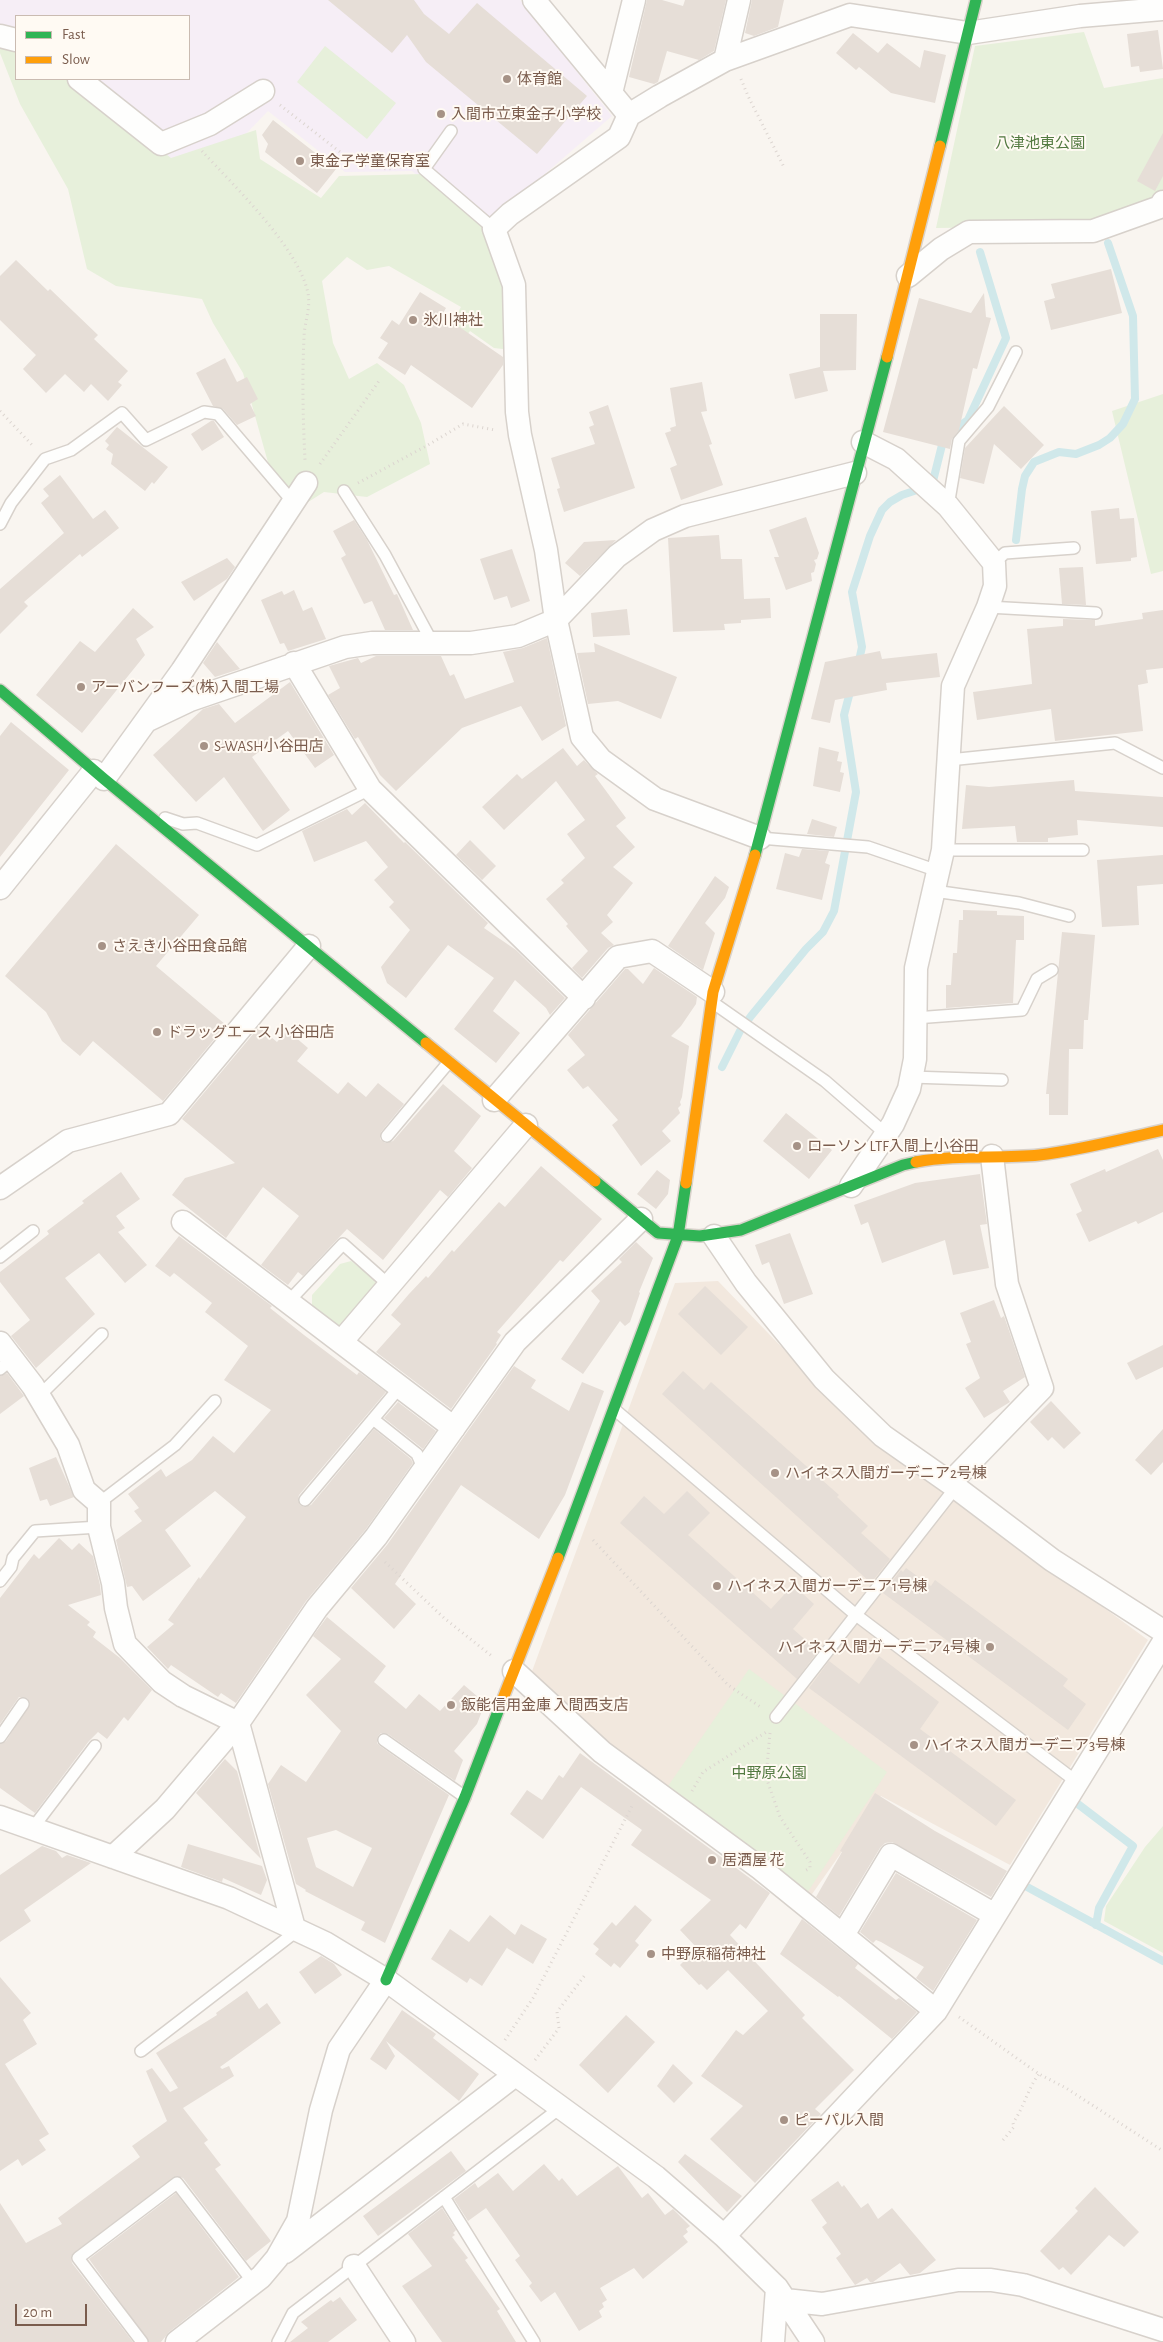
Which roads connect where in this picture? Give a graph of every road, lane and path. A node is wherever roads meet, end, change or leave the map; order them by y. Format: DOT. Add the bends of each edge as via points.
graph roads {
  1 [pos="534,0"];
  2 [pos="634,0"];
  3 [pos="739,0"];
  4 [pos="976,0"];
  5 [pos="851,8"];
  6 [pos="1082,8"];
  7 [pos="1163,9"];
  8 [pos="968,34"];
  9 [pos="0,36"];
  10 [pos="15,40"];
  11 [pos="729,59"];
  12 [pos="80,80"];
  13 [pos="263,92"];
  14 [pos="611,93"];
  15 [pos="629,114"];
  16 [pos="451,131"];
  17 [pos="189,134"];
  18 [pos="784,167"];
  19 [pos="424,169"];
  20 [pos="1163,202"];
  21 [pos="494,229"];
  22 [pos="908,276"];
  23 [pos="1016,352"];
  24 [pos="379,381"];
  25 [pos="0,411"];
  26 [pos="520,435"];
  27 [pos="863,442"];
  28 [pos="45,459"];
  29 [pos="855,473"];
  30 [pos="306,483"];
  31 [pos="344,491"];
  32 [pos="293,502"];
  33 [pos="948,506"];
  34 [pos="0,524"];
  35 [pos="1074,548"];
  36 [pos="994,563"];
  37 [pos="988,607"];
  38 [pos="1096,613"];
  39 [pos="556,620"];
  40 [pos="432,642"];
  41 [pos="294,663"];
  42 [pos="0,690"];
  43 [pos="148,720"];
  44 [pos="949,760"];
  45 [pos="1163,768"];
  46 [pos="99,775"];
  47 [pos="370,788"];
  48 [pos="141,810"];
  49 [pos="760,838"];
  50 [pos="1083,850"];
  51 [pos="938,871"];
  52 [pos="0,888"];
  53 [pos="1069,916"];
  54 [pos="309,946"];
  55 [pos="1052,970"];
  56 [pos="713,997"];
  57 [pos="584,998"];
  58 [pos="915,1018"];
  59 [pos="450,1062"];
  60 [pos="911,1077"];
  61 [pos="1002,1080"];
  62 [pos="494,1100"];
  63 [pos="526,1125"];
  64 [pos="1163,1130"];
  65 [pos="886,1134"];
  66 [pos="387,1136"];
  67 [pos="992,1156"];
  68 [pos="851,1186"];
  69 [pos="0,1188"];
  70 [pos="640,1219"];
  71 [pos="183,1222"];
  72 [pos="33,1231"];
  73 [pos="678,1236"];
  74 [pos="714,1236"];
  75 [pos="0,1256"];
  76 [pos="389,1285"];
  77 [pos="288,1302"];
  78 [pos="102,1334"];
  79 [pos="341,1342"];
  80 [pos="4,1357"];
  81 [pos="400,1387"];
  82 [pos="39,1396"];
  83 [pos="215,1401"];
  84 [pos="614,1409"];
  85 [pos="373,1419"];
  86 [pos="454,1428"];
  87 [pos="424,1471"];
  88 [pos="953,1485"];
  89 [pos="305,1500"];
  90 [pos="98,1503"];
  91 [pos="573,1520"];
  92 [pos="99,1527"];
  93 [pos="369,1546"];
  94 [pos="0,1581"];
  95 [pos="856,1615"];
  96 [pos="1163,1631"];
  97 [pos="1163,1643"];
  98 [pos="514,1671"];
  99 [pos="23,1704"];
  100 [pos="776,1717"];
  101 [pos="238,1723"];
  102 [pos="0,1737"];
  103 [pos="384,1740"];
  104 [pos="95,1746"];
  105 [pos="1077,1782"];
  106 [pos="642,1783"];
  107 [pos="465,1797"];
  108 [pos="682,1810"];
  109 [pos="0,1817"];
  110 [pos="32,1829"];
  111 [pos="113,1857"];
  112 [pos="798,1869"];
  113 [pos="995,1915"];
  114 [pos="296,1929"];
  115 [pos="843,1936"];
  116 [pos="585,1975"];
  117 [pos="386,1980"];
  118 [pos="938,2007"];
  119 [pos="141,2050"];
  120 [pos="493,2059"];
  121 [pos="1040,2074"];
  122 [pos="518,2077"];
  123 [pos="560,2108"];
  124 [pos="1003,2140"];
  125 [pos="1163,2151"];
  126 [pos="444,2197"];
  127 [pos="724,2236"];
  128 [pos="277,2258"];
  129 [pos="354,2266"];
  130 [pos="253,2282"];
  131 [pos="781,2294"];
  132 [pos="1163,2330"];
  133 [pos="142,2342"];
  134 [pos="177,2342"];
  135 [pos="278,2342"];
  136 [pos="404,2342"];
  137 [pos="534,2342"];
  138 [pos="773,2342"];
  139 [pos="813,2342"];
  1 -- 14 [label="street"];
  2 -- 14 [label="street"];
  3 -- 11 [label="street"];
  4 -- 8 [label="street"];
  5 -- 8 [label="street"];
  5 -- 11 [label="street"];
  6 -- 7 [label="street"];
  6 -- 8 [label="street"];
  8 -- 22 [label="street"];
  9 -- 10 [label="street"];
  11 -- 15 [label="street"];
  11 -- 18 [label="path"];
  12 -- 17 [label="street" via="161,144"];
  13 -- 17 [label="street"];
  13 -- 19 [label="path" via="354,163 386,169 405,166"];
  14 -- 15 [label="street"];
  15 -- 21 [label="street" via="619,136"];
  16 -- 19 [label="lane"];
  17 -- 30 [label="path" via="280,239 305,283 310,305 304,330 302,398"];
  19 -- 21 [label="lane"];
  20 -- 22 [label="street" via="1160,207 1094,231 969,232 941,249"];
  21 -- 26 [label="street" via="514,285"];
  22 -- 27 [label="street"];
  23 -- 33 [label="lane" via="988,407 959,441"];
  24 -- 30 [label="path"];
  25 -- 28 [label="path"];
  26 -- 31 [label="path" via="463,424"];
  26 -- 39 [label="street" via="546,550"];
  27 -- 29 [label="street"];
  27 -- 33 [label="street" via="896,459"];
  28 -- 32 [label="lane" via="71,450 122,413 146,440 204,412 212,412 218,414"];
  28 -- 34 [label="lane" via="10,503"];
  29 -- 39 [label="street" via="685,516 654,530 617,556"];
  29 -- 49 [label="street"];
  30 -- 32 [label="street"];
  31 -- 40 [label="lane" via="385,555"];
  32 -- 43 [label="street"];
  33 -- 36 [label="street"];
  35 -- 36 [label="lane" via="1005,553"];
  36 -- 37 [label="street" via="995,586"];
  37 -- 38 [label="lane"];
  37 -- 44 [label="street" via="953,686"];
  39 -- 40 [label="street" via="518,636 471,643"];
  39 -- 49 [label="street" via="582,737 602,760 655,799"];
  40 -- 41 [label="street" via="372,642"];
  41 -- 43 [label="street" via="190,700"];
  41 -- 47 [label="street"];
  42 -- 46 [label="street"];
  43 -- 46 [label="street"];
  44 -- 45 [label="lane" via="1115,743"];
  44 -- 51 [label="street"];
  46 -- 48 [label="street"];
  46 -- 52 [label="street"];
  47 -- 48 [label="lane" via="257,845 197,823 182,824"];
  47 -- 57 [label="street"];
  48 -- 54 [label="street"];
  49 -- 51 [label="lane" via="868,847"];
  49 -- 56 [label="street"];
  50 -- 51 [label="lane"];
  51 -- 53 [label="lane" via="1018,903"];
  51 -- 58 [label="street" via="916,968"];
  54 -- 59 [label="street"];
  54 -- 69 [label="street" via="169,1114 68,1141"];
  55 -- 58 [label="lane" via="1037,979 1022,1010"];
  56 -- 57 [label="street" via="652,951 618,957"];
  56 -- 65 [label="lane" via="825,1081"];
  56 -- 73 [label="street"];
  57 -- 62 [label="street"];
  58 -- 60 [label="street" via="915,1058"];
  59 -- 62 [label="street"];
  59 -- 66 [label="lane"];
  60 -- 61 [label="lane"];
  60 -- 65 [label="street" via="909,1088"];
  62 -- 63 [label="street"];
  63 -- 70 [label="street"];
  63 -- 76 [label="street"];
  64 -- 67 [label="street" via="1074,1150"];
  65 -- 68 [label="street"];
  67 -- 68 [label="street" via="942,1157 903,1165"];
  67 -- 88 [label="street" via="1007,1284 1042,1388"];
  68 -- 74 [label="street" via="741,1230"];
  70 -- 73 [label="street" via="658,1233"];
  70 -- 86 [label="street" via="515,1342"];
  71 -- 77 [label="street"];
  72 -- 75 [label="lane"];
  73 -- 74 [label="street"];
  73 -- 84 [label="street"];
  74 -- 88 [label="street" via="746,1284 824,1378 884,1436"];
  76 -- 77 [label="lane" via="343,1244"];
  76 -- 79 [label="street"];
  77 -- 79 [label="street"];
  78 -- 82 [label="lane"];
  79 -- 81 [label="street"];
  80 -- 82 [label="street"];
  81 -- 85 [label="lane"];
  81 -- 86 [label="street"];
  82 -- 90 [label="street" via="68,1446 84,1490"];
  83 -- 90 [label="lane" via="175,1445"];
  84 -- 91 [label="street"];
  84 -- 95 [label="lane"];
  85 -- 87 [label="lane" via="416,1454"];
  85 -- 89 [label="lane"];
  86 -- 87 [label="street"];
  87 -- 93 [label="street"];
  88 -- 95 [label="lane"];
  88 -- 96 [label="street" via="1052,1560"];
  90 -- 92 [label="street"];
  91 -- 98 [label="street"];
  91 -- 100 [label="path" via="728,1685"];
  92 -- 94 [label="lane" via="35,1531 13,1558 11,1567"];
  92 -- 101 [label="street" via="125,1644 162,1682"];
  93 -- 98 [label="path" via="444,1618"];
  93 -- 101 [label="street" via="317,1608"];
  95 -- 100 [label="lane"];
  95 -- 105 [label="lane"];
  97 -- 105 [label="street"];
  98 -- 106 [label="street" via="602,1752"];
  98 -- 107 [label="street"];
  99 -- 102 [label="lane"];
  101 -- 111 [label="street" via="164,1809"];
  101 -- 114 [label="street"];
  103 -- 107 [label="lane"];
  104 -- 110 [label="lane"];
  105 -- 113 [label="street"];
  106 -- 108 [label="street"];
  106 -- 120 [label="path" via="615,1842 533,1998"];
  107 -- 117 [label="street"];
  108 -- 112 [label="path" via="703,1772 771,1729 766,1777 780,1817 810,1862 808,1871"];
  108 -- 115 [label="street"];
  109 -- 110 [label="street"];
  110 -- 111 [label="street"];
  111 -- 114 [label="street" via="229,1898"];
  113 -- 115 [label="street" via="892,1855"];
  113 -- 118 [label="street"];
  114 -- 117 [label="street"];
  114 -- 119 [label="lane"];
  115 -- 118 [label="street"];
  116 -- 122 [label="path" via="557,2012 559,2028"];
  117 -- 120 [label="street"];
  117 -- 128 [label="street" via="339,2049 321,2110 298,2221"];
  118 -- 121 [label="path"];
  118 -- 127 [label="street"];
  120 -- 122 [label="street"];
  121 -- 124 [label="path" via="1013,2123 1014,2127"];
  121 -- 125 [label="path"];
  122 -- 123 [label="street"];
  122 -- 128 [label="street"];
  123 -- 126 [label="lane"];
  123 -- 127 [label="street" via="656,2177"];
  126 -- 129 [label="lane"];
  126 -- 137 [label="lane"];
  127 -- 131 [label="street"];
  128 -- 130 [label="street"];
  129 -- 135 [label="lane" via="293,2313"];
  129 -- 136 [label="street"];
  130 -- 133 [label="lane" via="177,2183 78,2258"];
  130 -- 134 [label="street"];
  131 -- 132 [label="street" via="822,2304 958,2280 991,2280 1023,2285"];
  131 -- 138 [label="street"];
  131 -- 139 [label="street"];
}
